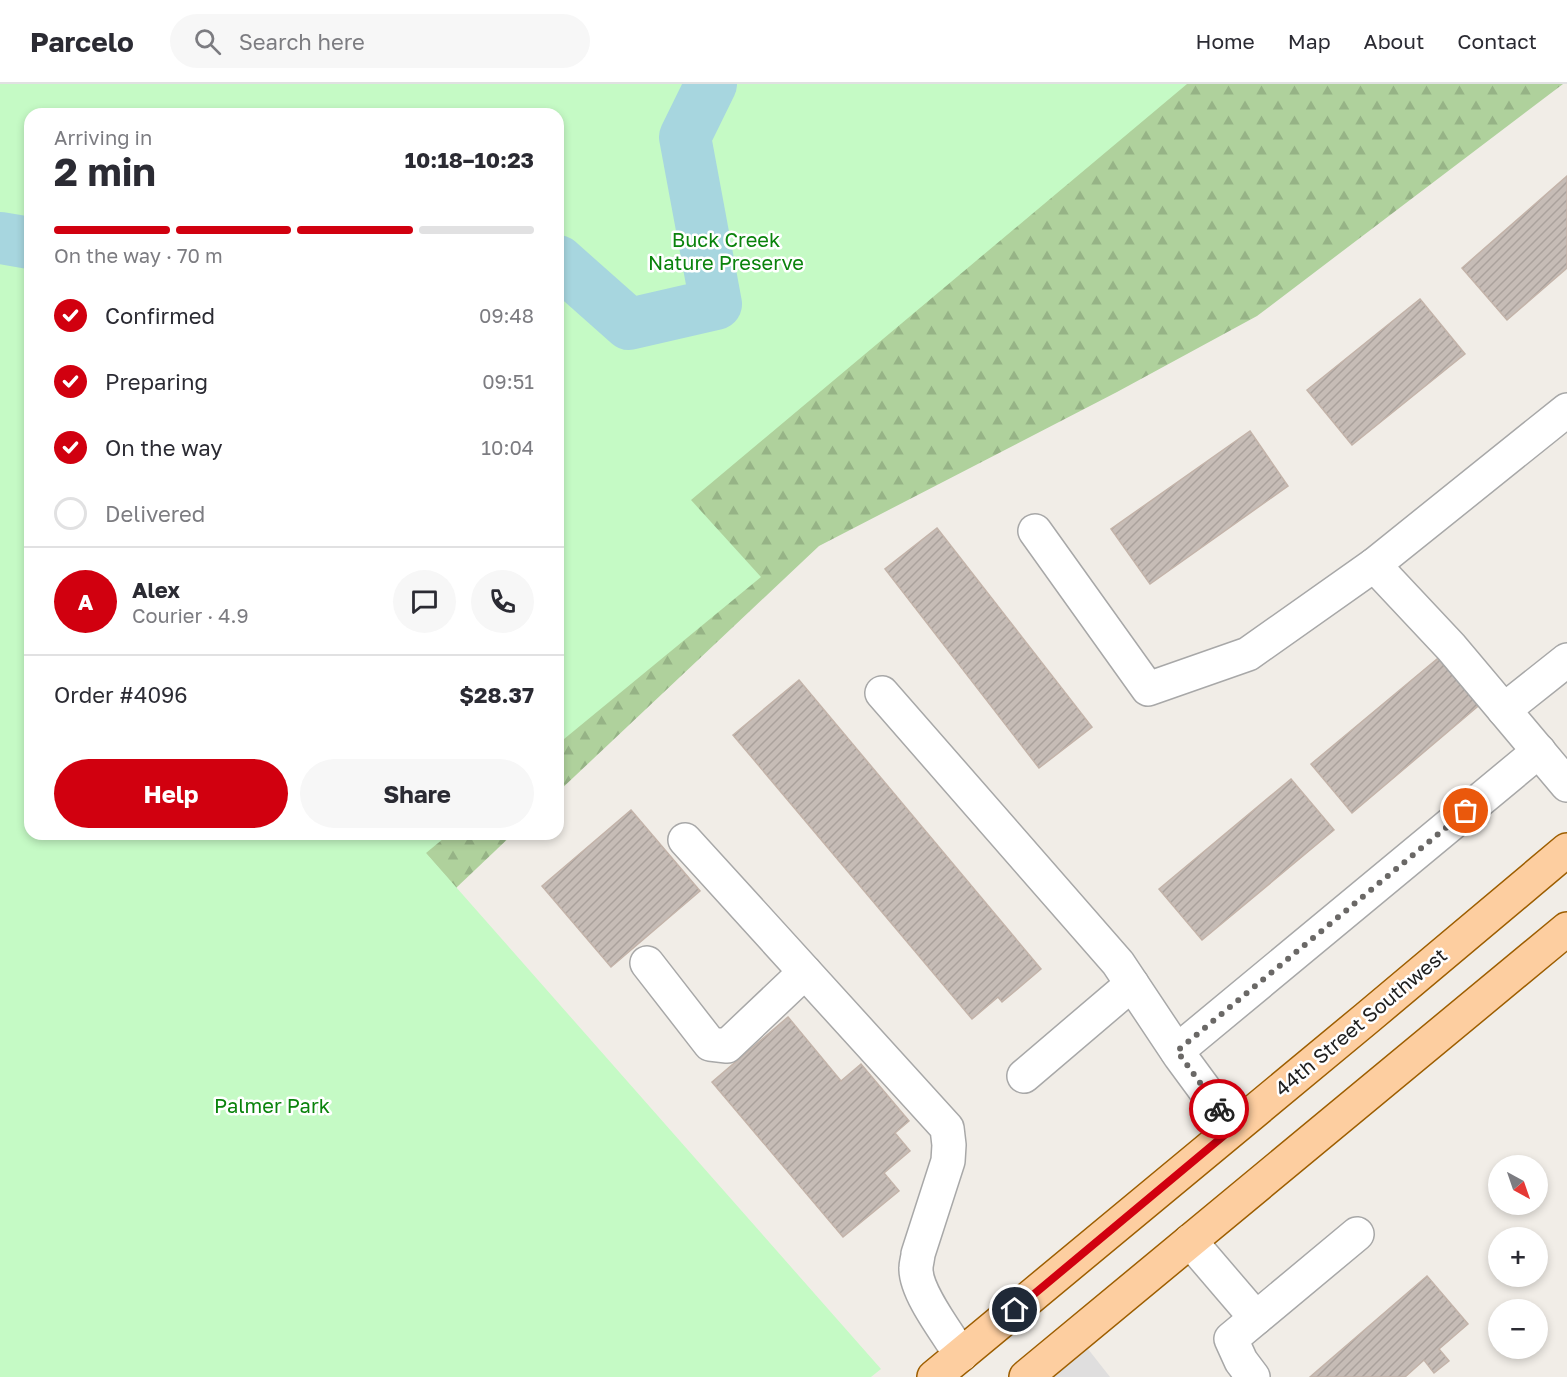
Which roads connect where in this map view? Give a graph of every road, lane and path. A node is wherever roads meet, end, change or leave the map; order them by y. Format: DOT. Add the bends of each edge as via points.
graph roads {
  1 [pos="1567,410"];
  2 [pos="1035,531"];
  3 [pos="1374,565"];
  4 [pos="1567,660"];
  5 [pos="882,693"];
  6 [pos="1504,710"];
  7 [pos="1539,751"];
  8 [pos="1567,785"];
  9 [pos="685,840"];
  10 [pos="1567,850"];
  11 [pos="1567,929"];
  12 [pos="647,963"];
  13 [pos="805,972"];
  14 [pos="1132,984"];
  15 [pos="1177,1051"];
  16 [pos="1024,1076"];
  17 [pos="1233,1128"];
  18 [pos="1357,1234"];
  19 [pos="1190,1241"];
  20 [pos="1256,1318"];
  21 [pos="961,1355"];
  22 [pos="934,1377"];
  23 [pos="1026,1377"];
  24 [pos="1252,1377"];
  1 -- 3 [label="lane"];
  2 -- 3 [label="lane" via="1148,689 1248,654"];
  3 -- 6 [label="lane"];
  4 -- 6 [label="lane"];
  5 -- 14 [label="lane" via="1118,963"];
  6 -- 7 [label="lane"];
  7 -- 8 [label="lane"];
  7 -- 15 [label="lane"];
  9 -- 13 [label="lane"];
  10 -- 17 [label="main road, 44th Street Southwest"];
  11 -- 19 [label="main road"];
  12 -- 13 [label="lane" via="710,1044 727,1046"];
  13 -- 21 [label="lane" via="948,1128 948,1161 916,1269 925,1300"];
  14 -- 15 [label="lane"];
  14 -- 16 [label="lane"];
  15 -- 17 [label="lane"];
  17 -- 21 [label="main road, 44th Street Southwest"];
  18 -- 20 [label="lane"];
  19 -- 20 [label="lane"];
  19 -- 23 [label="main road"];
  20 -- 24 [label="lane" via="1231,1339"];
  21 -- 22 [label="main road, 44th Street Southwest"];
}
